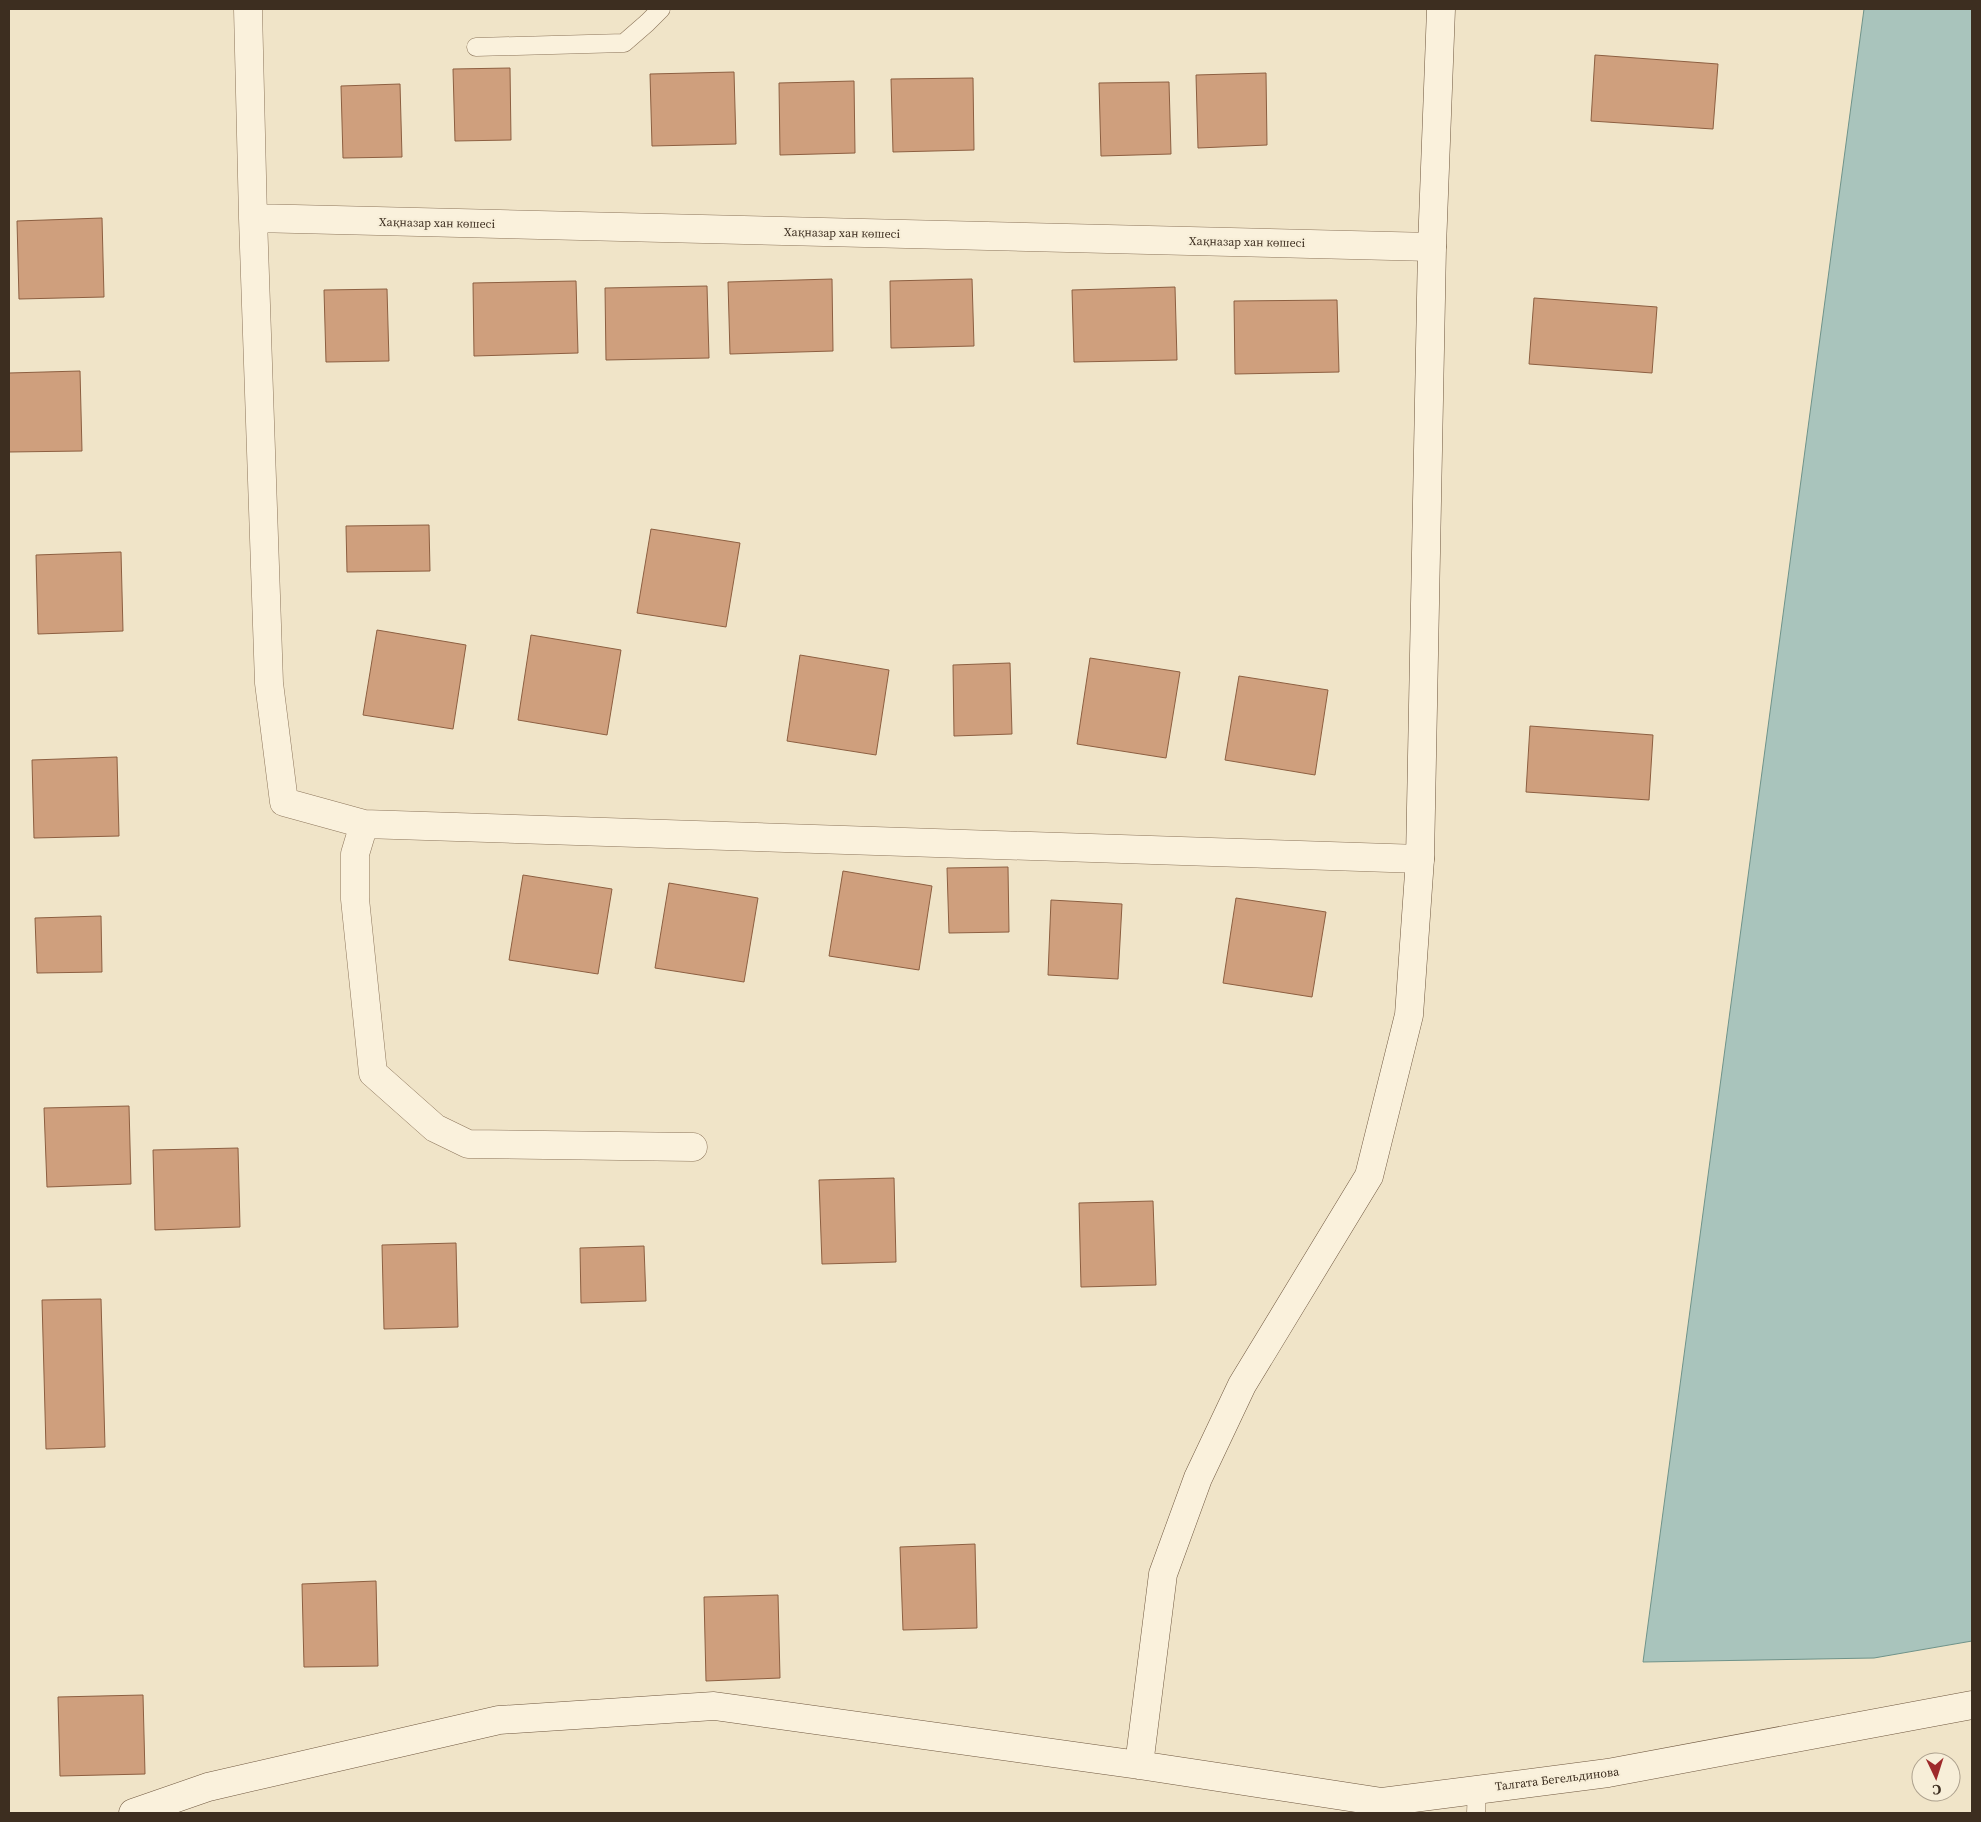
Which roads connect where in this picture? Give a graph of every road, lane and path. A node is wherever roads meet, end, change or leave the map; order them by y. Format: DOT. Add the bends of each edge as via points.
graph roads {
  1 [pos="248,9"];
  2 [pos="661,9"];
  3 [pos="1441,9"];
  4 [pos="476,47"];
  5 [pos="253,218"];
  6 [pos="1432,247"];
  7 [pos="364,824"];
  8 [pos="1420,859"];
  9 [pos="692,1146"];
  10 [pos="1972,1705"];
  11 [pos="1139,1765"];
  12 [pos="1477,1801"];
  13 [pos="133,1813"];
  1 -- 5 [label="street"];
  2 -- 4 [label="lane" via="624,43"];
  3 -- 6 [label="street"];
  5 -- 6 [label="street, Хақназар хан көшесі"];
  5 -- 7 [label="street" via="269,683 284,802"];
  6 -- 8 [label="street"];
  7 -- 8 [label="street"];
  7 -- 9 [label="street" via="355,854 355,899 373,1073 435,1128 468,1144"];
  8 -- 11 [label="street" via="1409,1016 1369,1176 1242,1385 1198,1478 1163,1574"];
  10 -- 12 [label="street, Талгата Бегельдинова" via="1608,1773"];
  11 -- 12 [label="street, Талгата Бегельдинова" via="1382,1802"];
  11 -- 13 [label="street, Талгата Бегельдинова" via="714,1706 500,1720 208,1787"];
}
